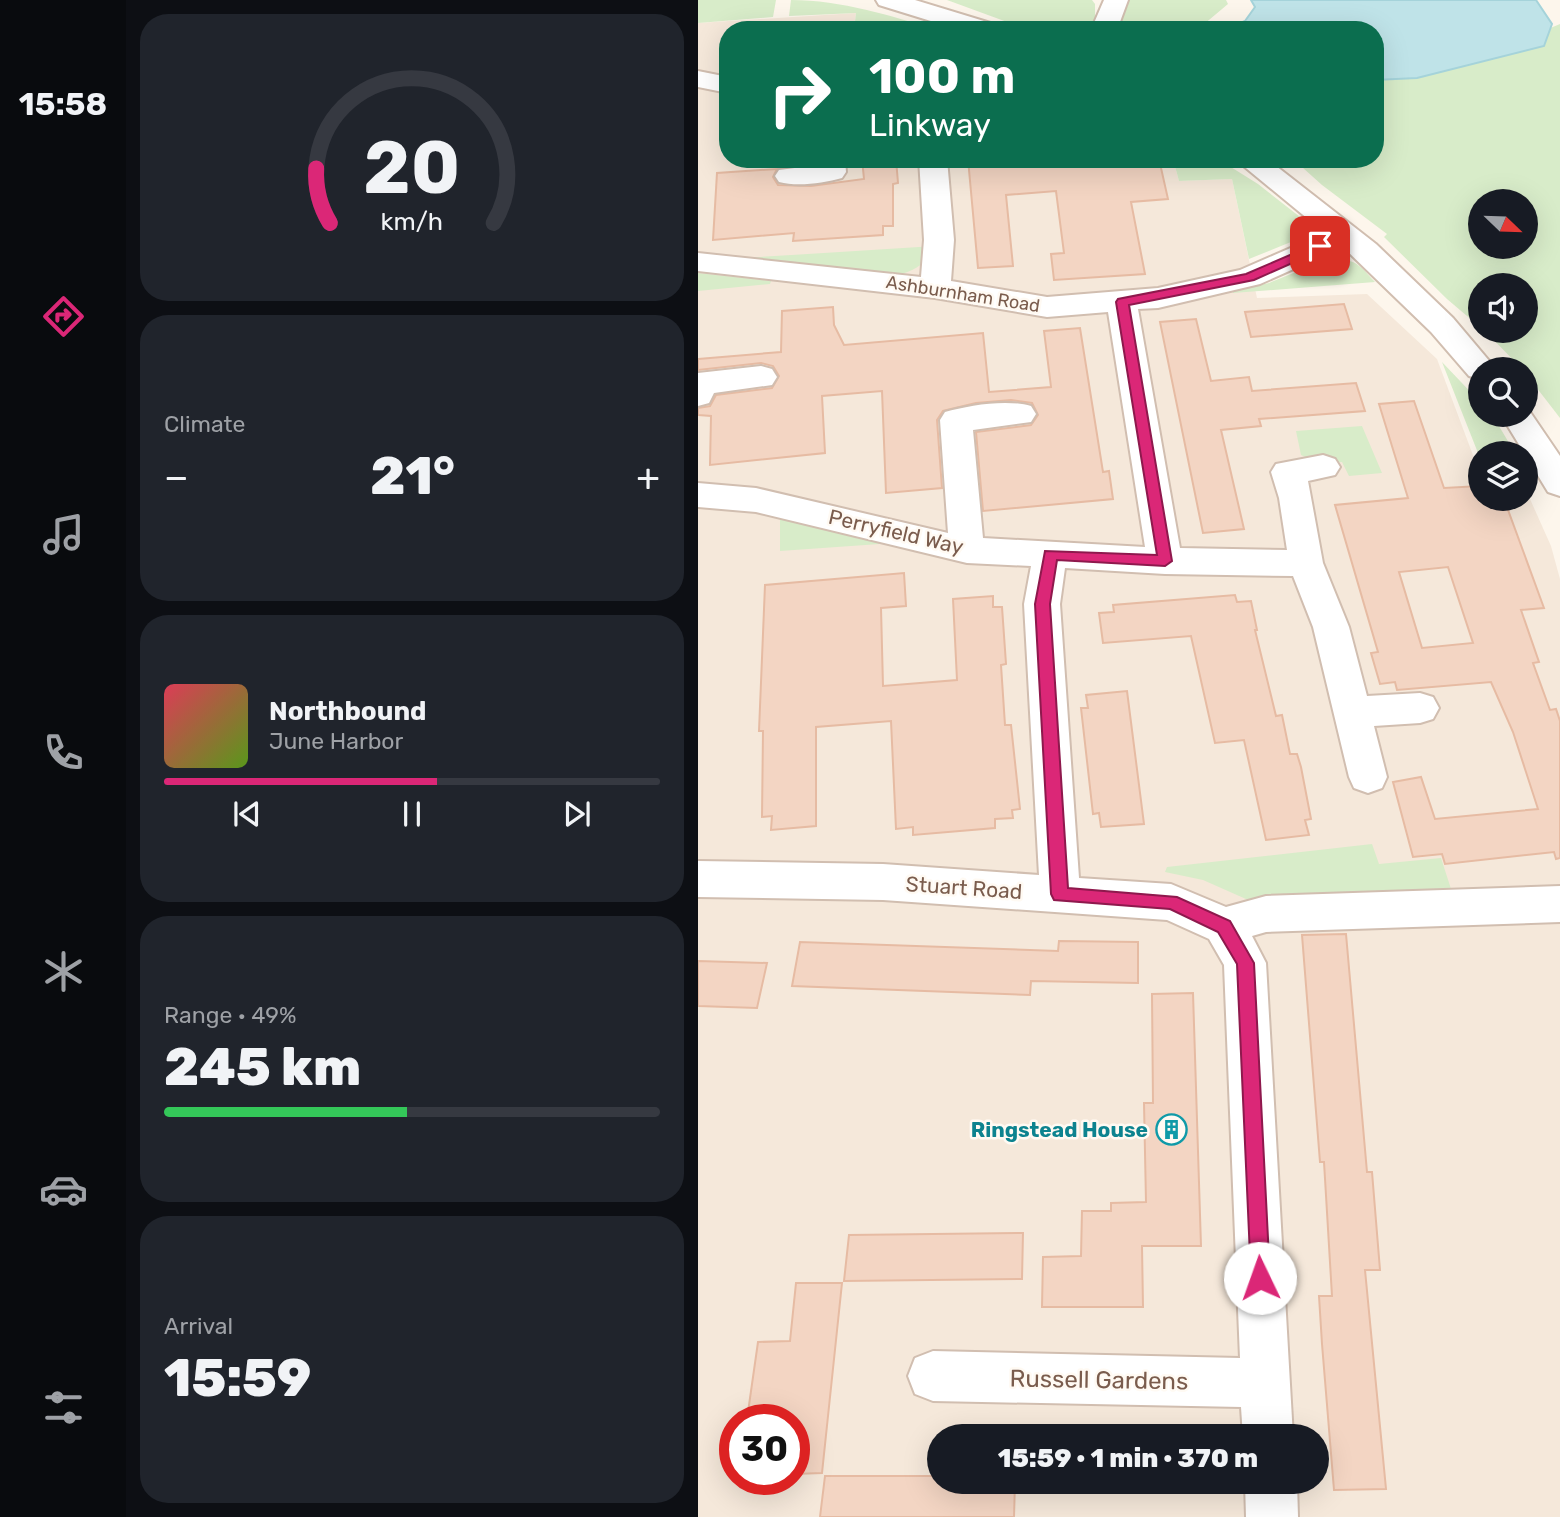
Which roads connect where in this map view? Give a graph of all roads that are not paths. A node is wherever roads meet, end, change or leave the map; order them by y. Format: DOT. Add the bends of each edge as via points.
graph roads {
  1 [pos="888,0"];
  2 [pos="1116,0"];
  3 [pos="958,21"];
  4 [pos="1108,21"];
  5 [pos="698,79"];
  6 [pos="719,83"];
  7 [pos="832,168"];
  8 [pos="934,168"];
  9 [pos="1261,168"];
  10 [pos="789,176"];
  11 [pos="1343,236"];
  12 [pos="698,262"];
  13 [pos="935,288"];
  14 [pos="1122,302"];
  15 [pos="1470,357"];
  16 [pos="761,377"];
  17 [pos="698,395"];
  18 [pos="1020,414"];
  19 [pos="1524,427"];
  20 [pos="1323,467"];
  21 [pos="1560,484"];
  22 [pos="698,495"];
  23 [pos="967,550"];
  24 [pos="1050,555"];
  25 [pos="1165,561"];
  26 [pos="1306,563"];
  27 [pos="1420,709"];
  28 [pos="1353,712"];
  29 [pos="1368,776"];
  30 [pos="698,879"];
  31 [pos="1060,894"];
  32 [pos="1560,904"];
  33 [pos="1224,926"];
  34 [pos="932,1376"];
  35 [pos="1266,1383"];
  36 [pos="1268,1424"];
  37 [pos="1271,1494"];
  38 [pos="1272,1517"];
  1 -- 3 [label="street"];
  2 -- 4 [label="street"];
  5 -- 6 [label="street"];
  7 -- 10 [label="street" via="832,172"];
  8 -- 13 [label="street" via="939,240"];
  9 -- 11 [label="street"];
  11 -- 14 [label="street, Ashburnham Road" via="1249,277"];
  11 -- 15 [label="street" via="1366,251"];
  12 -- 13 [label="street, Ashburnham Road"];
  13 -- 14 [label="street, Ashburnham Road" via="1046,307"];
  14 -- 25 [label="street"];
  16 -- 17 [label="street" via="699,384"];
  18 -- 23 [label="street" via="956,419"];
  19 -- 21 [label="street"];
  20 -- 26 [label="street" via="1288,472"];
  22 -- 23 [label="street, Perryfield Way" via="756,500"];
  23 -- 24 [label="street, Perryfield Way"];
  24 -- 25 [label="street, Perryfield Way"];
  24 -- 31 [label="street" via="1042,604"];
  25 -- 26 [label="street, Perryfield Way"];
  26 -- 28 [label="street" via="1331,627"];
  27 -- 28 [label="street"];
  28 -- 29 [label="street"];
  30 -- 31 [label="street, Stuart Road" via="883,882"];
  31 -- 33 [label="street, Stuart Road" via="1171,902"];
  32 -- 33 [label="street" via="1266,914"];
  33 -- 35 [label="street" via="1245,963"];
  34 -- 35 [label="street, Russell Gardens"];
  35 -- 36 [label="street"];
  37 -- 38 [label="street"];
}
